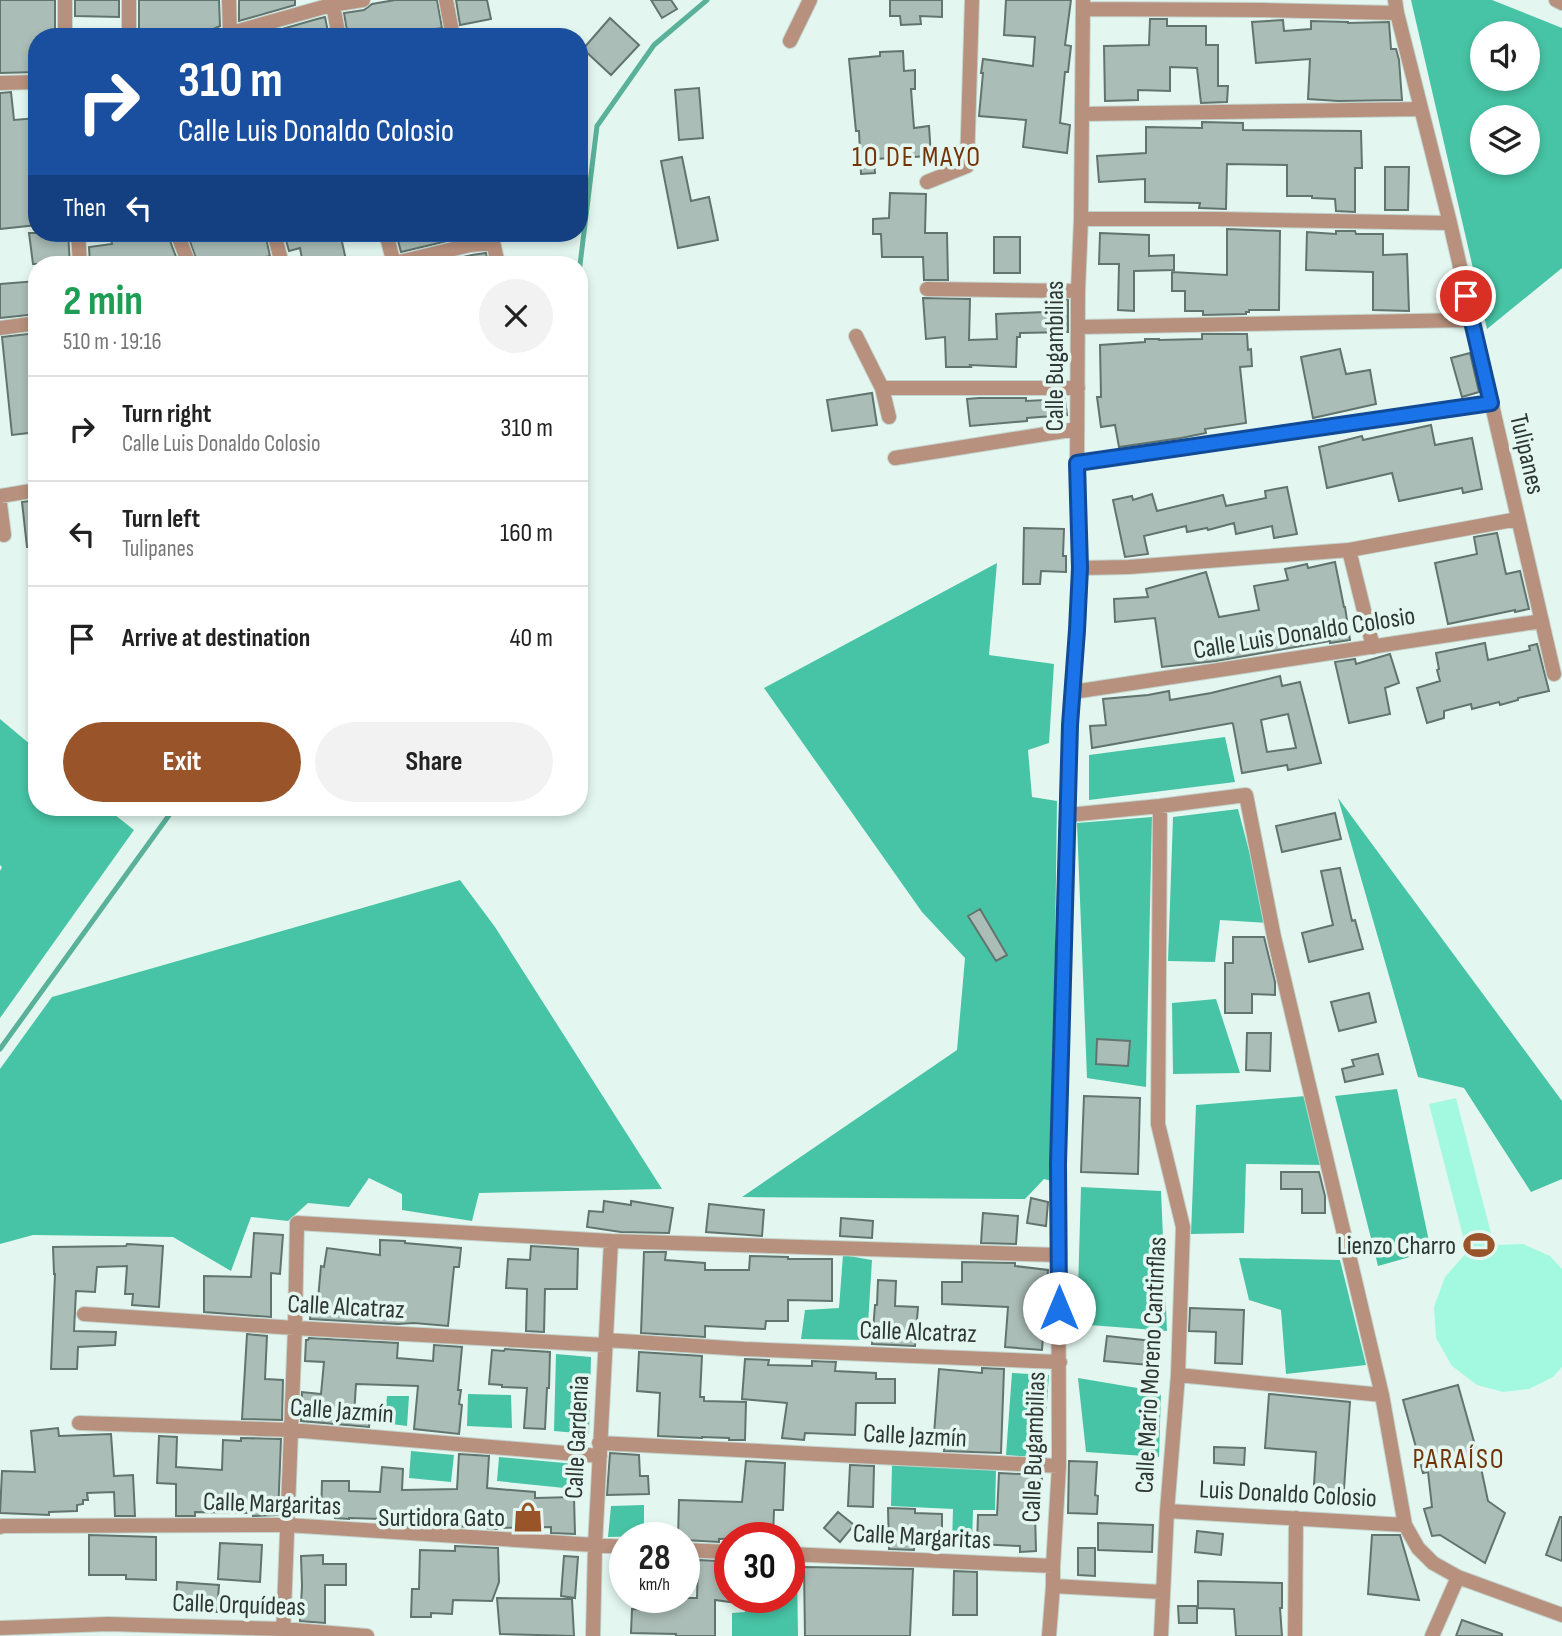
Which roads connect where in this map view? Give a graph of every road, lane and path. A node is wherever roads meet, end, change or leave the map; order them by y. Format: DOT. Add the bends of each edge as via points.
graph roads {
  1 [pos="65,0"];
  2 [pos="130,0"];
  3 [pos="229,0"];
  4 [pos="362,0"];
  5 [pos="446,0"];
  6 [pos="810,0"];
  7 [pos="972,0"];
  8 [pos="1556,0"];
  9 [pos="332,3"];
  10 [pos="1562,3"];
  11 [pos="1083,5"];
  12 [pos="1264,5"];
  13 [pos="1396,7"];
  14 [pos="65,28"];
  15 [pos="129,28"];
  16 [pos="226,28"];
  17 [pos="251,28"];
  18 [pos="337,28"];
  19 [pos="451,28"];
  20 [pos="790,41"];
  21 [pos="28,82"];
  22 [pos="0,83"];
  23 [pos="1421,109"];
  24 [pos="1082,114"];
  25 [pos="928,182"];
  26 [pos="1081,219"];
  27 [pos="1450,223"];
  28 [pos="479,242"];
  29 [pos="425,256"];
  30 [pos="927,289"];
  31 [pos="1078,291"];
  32 [pos="1471,320"];
  33 [pos="28,324"];
  34 [pos="1078,327"];
  35 [pos="0,328"];
  36 [pos="856,336"];
  37 [pos="882,388"];
  38 [pos="1078,388"];
  39 [pos="1491,403"];
  40 [pos="889,417"];
  41 [pos="1077,429"];
  42 [pos="895,458"];
  43 [pos="1077,463"];
  44 [pos="28,491"];
  45 [pos="0,496"];
  46 [pos="0,504"];
  47 [pos="1518,519"];
  48 [pos="4,535"];
  49 [pos="1349,550"];
  50 [pos="1080,568"];
  51 [pos="1542,621"];
  52 [pos="1373,647"];
  53 [pos="1554,674"];
  54 [pos="1073,692"];
  55 [pos="1160,806"];
  56 [pos="1068,815"];
  57 [pos="611,1241"];
  58 [pos="1059,1255"];
  59 [pos="84,1314"];
  60 [pos="295,1328"];
  61 [pos="606,1342"];
  62 [pos="1060,1362"];
  63 [pos="1178,1375"];
  64 [pos="1382,1395"];
  65 [pos="79,1423"];
  66 [pos="291,1430"];
  67 [pos="599,1450"];
  68 [pos="1059,1466"];
  69 [pos="1167,1511"];
  70 [pos="1296,1518"];
  71 [pos="287,1525"];
  72 [pos="1405,1525"];
  73 [pos="0,1527"];
  74 [pos="595,1546"];
  75 [pos="609,1546"];
  76 [pos="805,1555"];
  77 [pos="1053,1566"];
  78 [pos="1458,1577"];
  79 [pos="1054,1586"];
  80 [pos="1162,1592"];
  81 [pos="1562,1615"];
  82 [pos="0,1628"];
  83 [pos="283,1633"];
  84 [pos="367,1636"];
  85 [pos="593,1636"];
  86 [pos="1049,1636"];
  87 [pos="1161,1636"];
  88 [pos="1295,1636"];
  89 [pos="1432,1636"];
  1 -- 14 [label="street"];
  2 -- 15 [label="street"];
  3 -- 16 [label="street"];
  4 -- 9 [label="street"];
  5 -- 19 [label="street"];
  6 -- 20 [label="street"];
  7 -- 25 [label="street" via="967,166"];
  8 -- 10 [label="street"];
  9 -- 17 [label="street"];
  9 -- 18 [label="street"];
  11 -- 12 [label="street"];
  11 -- 24 [label="street, Calle Bugambilias"];
  12 -- 13 [label="street"];
  13 -- 23 [label="street, Tulipanes"];
  21 -- 22 [label="street"];
  23 -- 24 [label="street"];
  23 -- 27 [label="street, Tulipanes"];
  24 -- 26 [label="street, Calle Bugambilias"];
  26 -- 27 [label="street"];
  26 -- 31 [label="street, Calle Bugambilias"];
  27 -- 32 [label="street, Tulipanes"];
  28 -- 29 [label="street"];
  30 -- 31 [label="street"];
  31 -- 34 [label="street, Calle Bugambilias"];
  32 -- 34 [label="street"];
  32 -- 39 [label="street, Tulipanes"];
  33 -- 35 [label="street"];
  34 -- 38 [label="street, Calle Bugambilias"];
  36 -- 37 [label="street"];
  37 -- 38 [label="street"];
  37 -- 40 [label="street"];
  38 -- 41 [label="street, Calle Bugambilias"];
  39 -- 43 [label="street"];
  39 -- 47 [label="street, Tulipanes"];
  41 -- 42 [label="street"];
  41 -- 43 [label="street, Calle Bugambilias"];
  43 -- 50 [label="street, Calle Bugambilias"];
  44 -- 45 [label="street"];
  46 -- 48 [label="street"];
  47 -- 49 [label="street"];
  47 -- 51 [label="street, Tulipanes"];
  49 -- 50 [label="street"];
  49 -- 52 [label="street"];
  50 -- 54 [label="street, Calle Bugambilias"];
  51 -- 52 [label="street, Calle Luis Donaldo Colosio"];
  51 -- 53 [label="street, Tulipanes"];
  52 -- 54 [label="street, Calle Luis Donaldo Colosio"];
  54 -- 56 [label="street, Calle Bugambilias"];
  55 -- 56 [label="street"];
  55 -- 63 [label="street, Calle Mario Moreno Cantinflas" via="1158,1124 1183,1227"];
  55 -- 64 [label="street" via="1246,795 1274,937"];
  56 -- 58 [label="street, Calle Bugambilias"];
  57 -- 58 [label="street"];
  57 -- 60 [label="street" via="297,1223"];
  57 -- 61 [label="street, Calle Gardenia"];
  58 -- 62 [label="street, Calle Bugambilias"];
  59 -- 60 [label="street, Calle Alcatraz"];
  60 -- 61 [label="street, Calle Alcatraz"];
  60 -- 66 [label="street"];
  61 -- 62 [label="street, Calle Alcatraz"];
  61 -- 67 [label="street, Calle Gardenia"];
  62 -- 68 [label="street, Calle Bugambilias"];
  63 -- 64 [label="street"];
  63 -- 69 [label="street, Calle Mario Moreno Cantinflas"];
  64 -- 72 [label="street"];
  65 -- 66 [label="street, Calle Jazmín"];
  66 -- 67 [label="street, Calle Jazmín"];
  66 -- 71 [label="street"];
  67 -- 68 [label="street, Calle Jazmín"];
  67 -- 74 [label="street, Calle Gardenia"];
  68 -- 77 [label="street, Calle Bugambilias"];
  69 -- 70 [label="street, Luis Donaldo Colosio"];
  69 -- 80 [label="street, Calle Mario Moreno Cantinflas"];
  70 -- 72 [label="street, Luis Donaldo Colosio"];
  70 -- 88 [label="street"];
  71 -- 73 [label="street, Calle Margaritas"];
  71 -- 74 [label="street, Calle Margaritas"];
  71 -- 83 [label="street"];
  72 -- 78 [label="street" via="1433,1563"];
  74 -- 75 [label="street, Calle Margaritas"];
  74 -- 85 [label="street, Calle Gardenia"];
  76 -- 77 [label="street, Calle Margaritas"];
  77 -- 79 [label="street, Calle Bugambilias"];
  78 -- 81 [label="street"];
  78 -- 89 [label="street"];
  79 -- 80 [label="street"];
  79 -- 86 [label="street, Calle Bugambilias"];
  80 -- 87 [label="street, Calle Mario Moreno Cantinflas"];
  82 -- 83 [label="street, Calle Orquídeas" via="108,1624"];
  83 -- 84 [label="street, Calle Orquídeas"];
}
